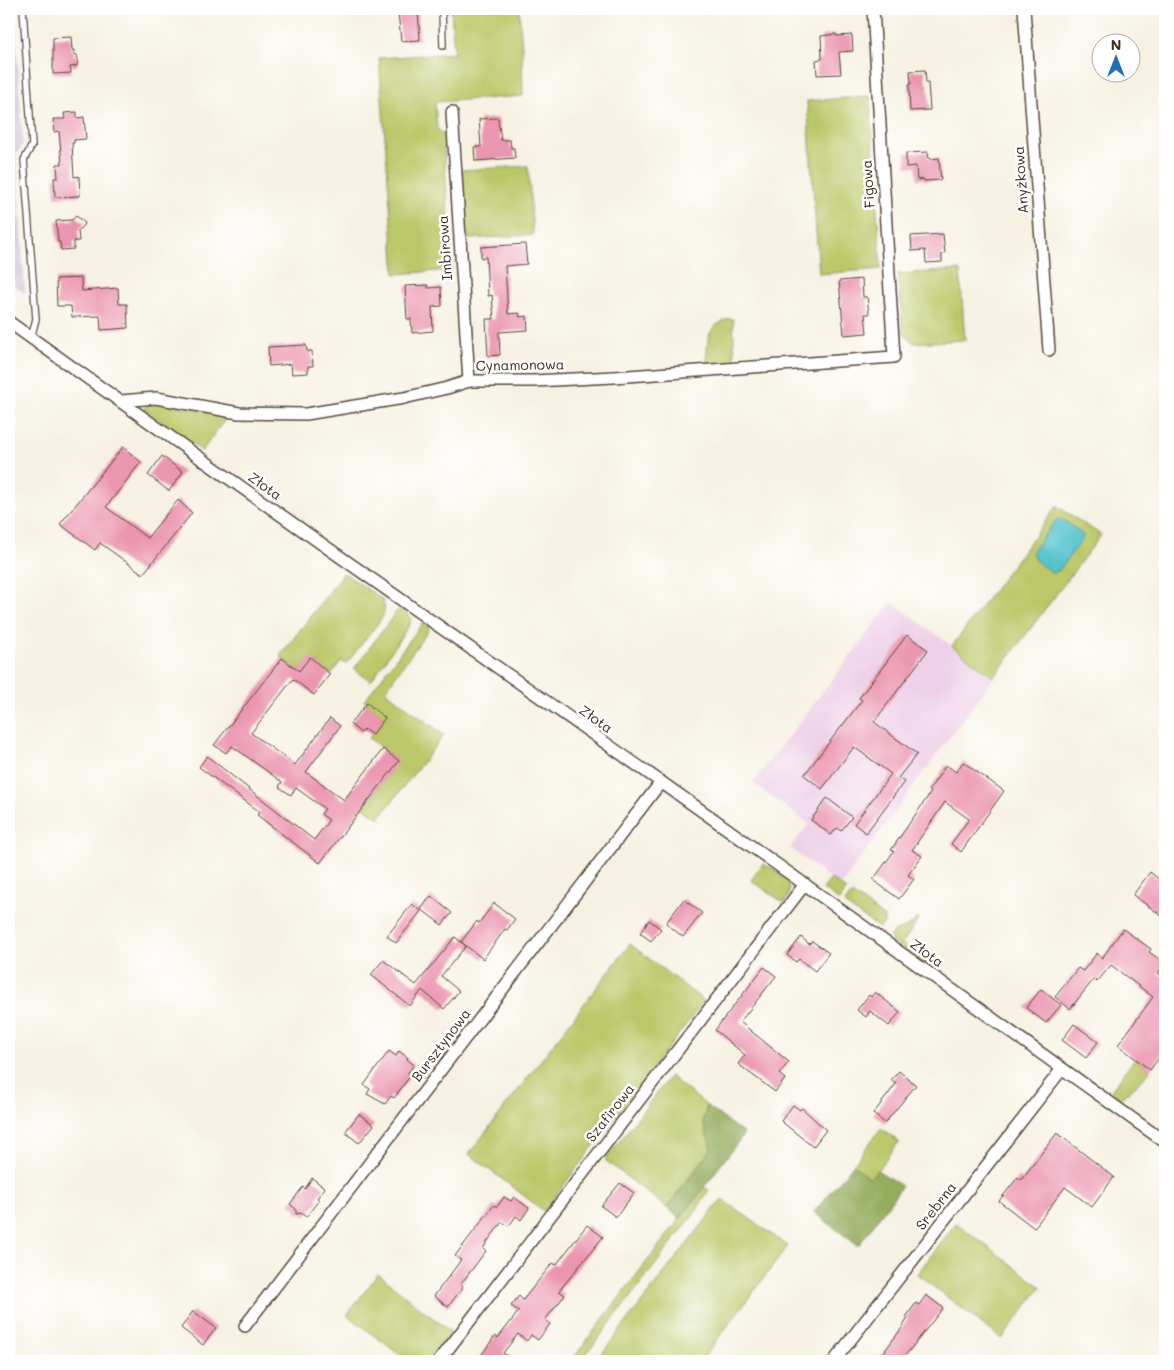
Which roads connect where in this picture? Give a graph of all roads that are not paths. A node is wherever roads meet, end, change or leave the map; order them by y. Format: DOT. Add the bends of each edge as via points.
graph roads {
  1 [pos="23,9"];
  2 [pos="442,9"];
  3 [pos="872,9"];
  4 [pos="1024,9"];
  5 [pos="443,46"];
  6 [pos="452,112"];
  7 [pos="9,322"];
  8 [pos="31,338"];
  9 [pos="1049,350"];
  10 [pos="894,357"];
  11 [pos="469,381"];
  12 [pos="121,401"];
  13 [pos="661,782"];
  14 [pos="805,884"];
  15 [pos="1062,1069"];
  16 [pos="1165,1142"];
  17 [pos="245,1326"];
  18 [pos="439,1361"];
  19 [pos="834,1361"];
  1 -- 8 [label="lane" via="32,144 24,160 36,319"];
  2 -- 5 [label="lane"];
  3 -- 10 [label="street, Figowa"];
  4 -- 9 [label="street, Anyżkowa"];
  6 -- 11 [label="street, Imbirowa"];
  7 -- 8 [label="street, Złota"];
  8 -- 12 [label="street, Złota"];
  10 -- 11 [label="street, Cynamonowa" via="614,378"];
  11 -- 12 [label="street, Cynamonowa" via="404,398 306,414 239,413 156,398"];
  12 -- 13 [label="street, Złota"];
  13 -- 14 [label="street, Złota"];
  13 -- 17 [label="street, Bursztynowa"];
  14 -- 15 [label="street, Złota"];
  14 -- 18 [label="street, Szafirowa"];
  15 -- 16 [label="street, Złota"];
  15 -- 19 [label="street, Srebrna"];
}
